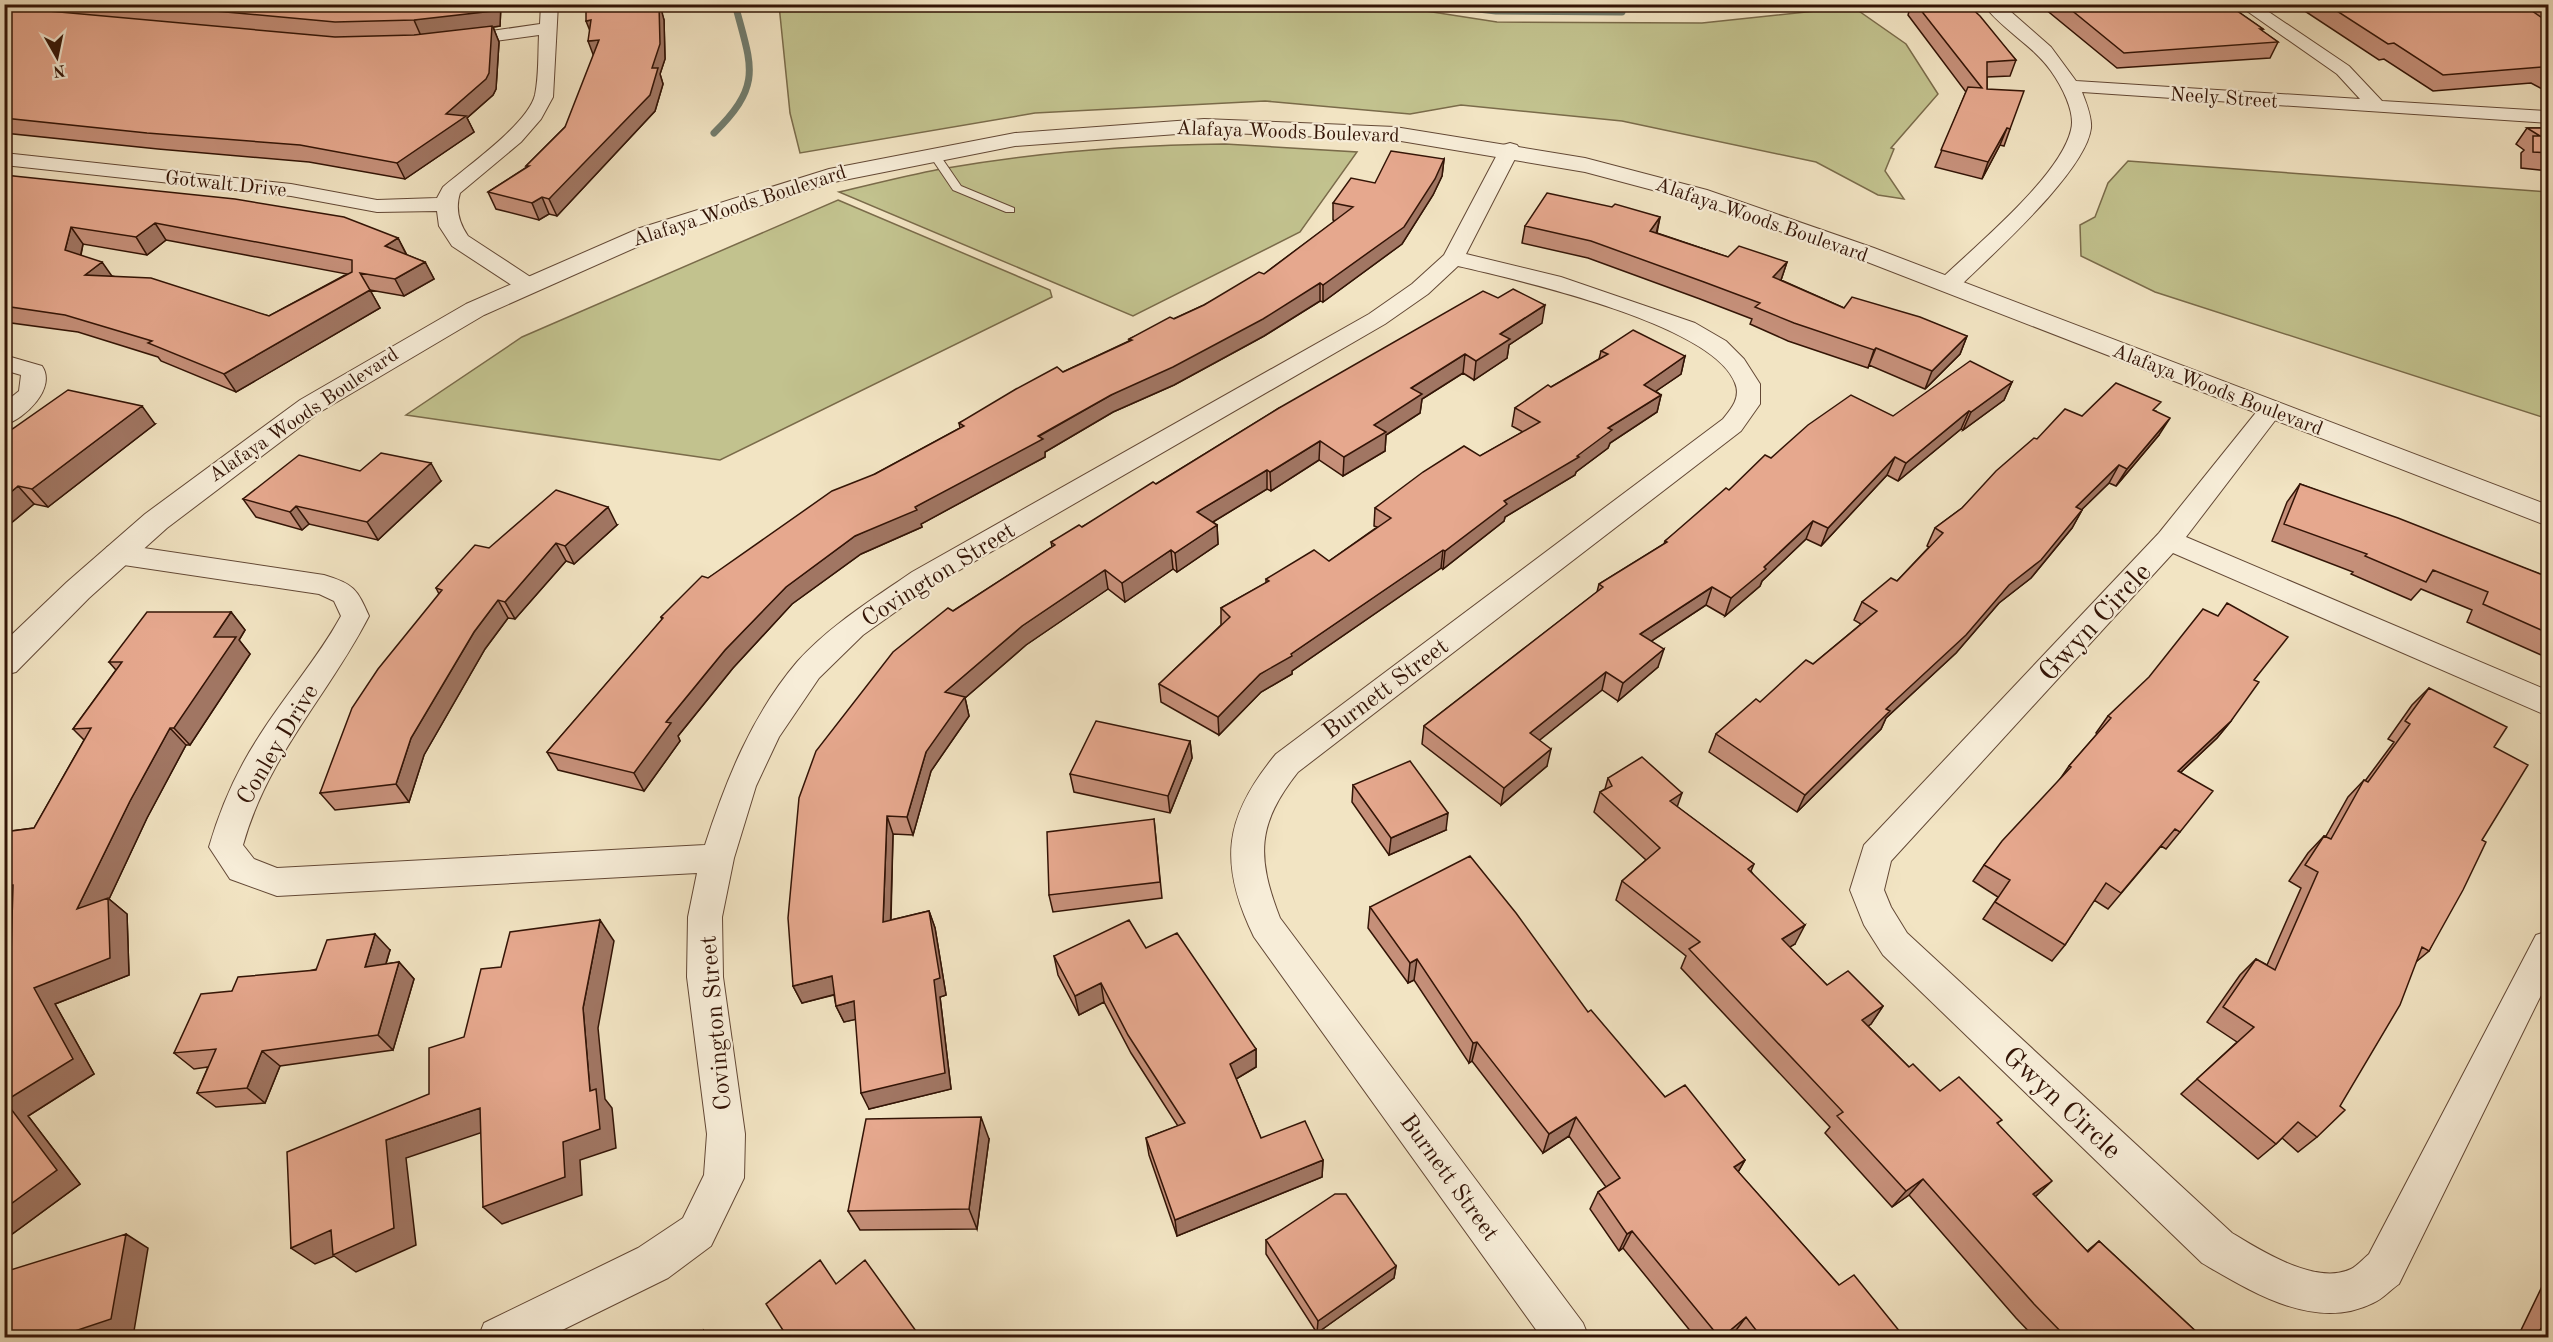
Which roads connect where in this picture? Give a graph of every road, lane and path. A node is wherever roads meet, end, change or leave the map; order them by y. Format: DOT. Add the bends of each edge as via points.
graph roads {
  1 [pos="550,4"];
  2 [pos="1991,4"];
  3 [pos="2245,4"];
  4 [pos="549,28"];
  5 [pos="443,43"];
  6 [pos="2070,86"];
  7 [pos="2378,107"];
  8 [pos="2548,117"];
  9 [pos="1509,149"];
  10 [pos="933,153"];
  11 [pos="4,159"];
  12 [pos="446,204"];
  13 [pos="1010,210"];
  14 [pos="1453,258"];
  15 [pos="524,283"];
  16 [pos="1947,285"];
  17 [pos="4,362"];
  18 [pos="2271,411"];
  19 [pos="4,417"];
  20 [pos="2548,516"];
  21 [pos="2169,540"];
  22 [pos="117,554"];
  23 [pos="4,663"];
  24 [pos="2548,705"];
  25 [pos="717,858"];
  26 [pos="2548,946"];
  27 [pos="500,1338"];
  28 [pos="1568,1338"];
  1 -- 4 [label="street"];
  2 -- 6 [label="street" via="2050,58"];
  3 -- 7 [label="street" via="2343,70"];
  4 -- 5 [label="street"];
  4 -- 12 [label="street" via="544,97 534,116 514,138 450,191"];
  6 -- 7 [label="street, Neely Street"];
  6 -- 16 [label="street" via="2082,129 2072,151 2054,178"];
  7 -- 8 [label="street, Neely Street"];
  9 -- 10 [label="street, Alafaya Woods Boulevard" via="1366,131 1240,125 1054,134"];
  9 -- 14 [label="street, Covington Street"];
  9 -- 16 [label="street, Alafaya Woods Boulevard" via="1719,200"];
  10 -- 13 [label="lane" via="957,189"];
  10 -- 15 [label="street, Alafaya Woods Boulevard" via="846,170 757,195 638,236"];
  11 -- 12 [label="street, Gotwalt Drive" via="291,190 376,206"];
  12 -- 15 [label="street" via="450,226 460,241"];
  14 -- 25 [label="street, Covington Street" via="1420,289 1377,319 922,579 853,628 808,670 766,731 740,786"];
  14 -- 28 [label="street, Burnett Street" via="1553,282 1687,328 1718,346 1748,384 1748,404 1731,425 1287,763 1261,797 1247,839 1250,886 1266,926"];
  15 -- 22 [label="street, Alafaya Woods Boulevard" via="330,391 202,482"];
  16 -- 18 [label="street, Alafaya Woods Boulevard"];
  17 -- 19 [label="street" via="33,371 31,393"];
  18 -- 20 [label="street, Alafaya Woods Boulevard"];
  18 -- 21 [label="street, Gwyn Circle"];
  21 -- 24 [label="street, Gwyn Circle"];
  21 -- 26 [label="street, Gwyn Circle" via="1876,855 1867,890 1876,914 1895,944 2217,1248 2261,1275 2310,1293 2355,1290 2384,1269"];
  22 -- 23 [label="street, Alafaya Woods Boulevard"];
  22 -- 25 [label="street, Conley Drive" via="324,585 345,594 355,616 268,748 235,812 226,847 242,869 277,882"];
  25 -- 27 [label="street, Covington Street" via="705,916 705,977 726,1134 724,1178 697,1232 652,1263"];
}
